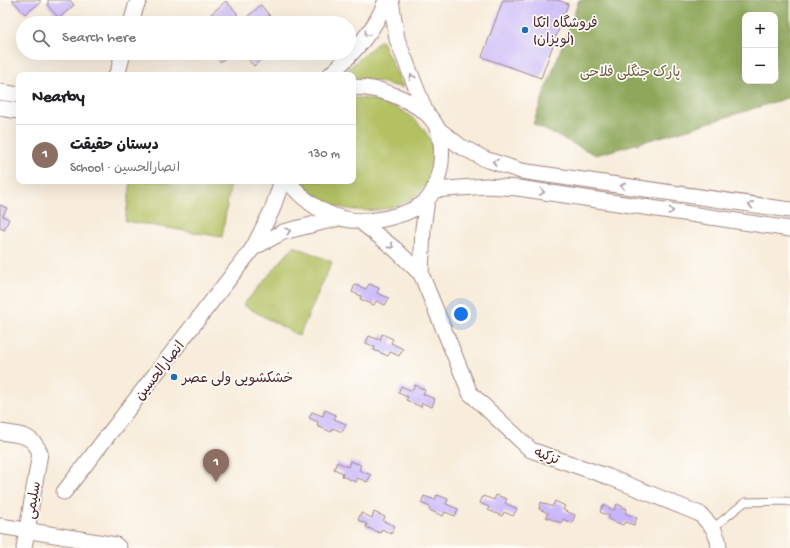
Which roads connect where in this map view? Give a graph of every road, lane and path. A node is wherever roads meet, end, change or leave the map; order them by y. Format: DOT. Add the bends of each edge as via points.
graph roads {
  1 [pos="139,0"];
  2 [pos="386,0"];
  3 [pos="391,0"];
  4 [pos="133,16"];
  5 [pos="356,48"];
  6 [pos="121,60"];
  7 [pos="346,60"];
  8 [pos="118,72"];
  9 [pos="333,72"];
  10 [pos="356,87"];
  11 [pos="0,92"];
  12 [pos="16,95"];
  13 [pos="0,108"];
  14 [pos="16,111"];
  15 [pos="426,113"];
  16 [pos="438,129"];
  17 [pos="521,171"];
  18 [pos="281,184"];
  19 [pos="290,184"];
  20 [pos="518,188"];
  21 [pos="430,195"];
  22 [pos="790,210"];
  23 [pos="339,218"];
  24 [pos="361,222"];
  25 [pos="790,229"];
  26 [pos="253,248"];
  27 [pos="421,274"];
  28 [pos="0,432"];
  29 [pos="64,492"];
  30 [pos="790,502"];
  31 [pos="0,526"];
  32 [pos="713,528"];
  33 [pos="27,530"];
  34 [pos="117,547"];
  35 [pos="24,548"];
  36 [pos="719,548"];
  1 -- 4 [label="street"];
  2 -- 5 [label="street, one-way" via="382,12"];
  15 -- 3 [label="street, one-way" via="397,39"];
  6 -- 8 [label="street"];
  7 -- 9 [label="street, one-way"];
  10 -- 15 [label="street" via="384,91 408,101"];
  11 -- 12 [label="street"];
  13 -- 14 [label="street"];
  15 -- 16 [label="street"];
  17 -- 16 [label="street, one-way" via="460,146"];
  16 -- 21 [label="street, تزکیه" via="441,141 440,172"];
  17 -- 20 [label="street"];
  22 -- 17 [label="street, one-way"];
  18 -- 26 [label="street" via="272,210"];
  19 -- 23 [label="street" via="310,204"];
  20 -- 21 [label="street" via="486,186"];
  20 -- 25 [label="street, one-way"];
  21 -- 24 [label="street" via="416,208 401,214 382,220"];
  21 -- 27 [label="street, تزکیه" via="423,228"];
  23 -- 24 [label="street"];
  26 -- 23 [label="street, one-way" via="283,232"];
  24 -- 27 [label="street, تزکیه, one-way"];
  26 -- 29 [label="street, انصارالحسین"];
  27 -- 32 [label="street, تزکیه" via="470,393 531,450 609,477 700,514"];
  28 -- 33 [label="street, سلیمی" via="30,438 37,444 40,453"];
  30 -- 32 [label="lane" via="745,502"];
  31 -- 33 [label="street"];
  32 -- 36 [label="street, تزکیه"];
  33 -- 34 [label="street"];
  33 -- 35 [label="street, سلیمی"];
}
